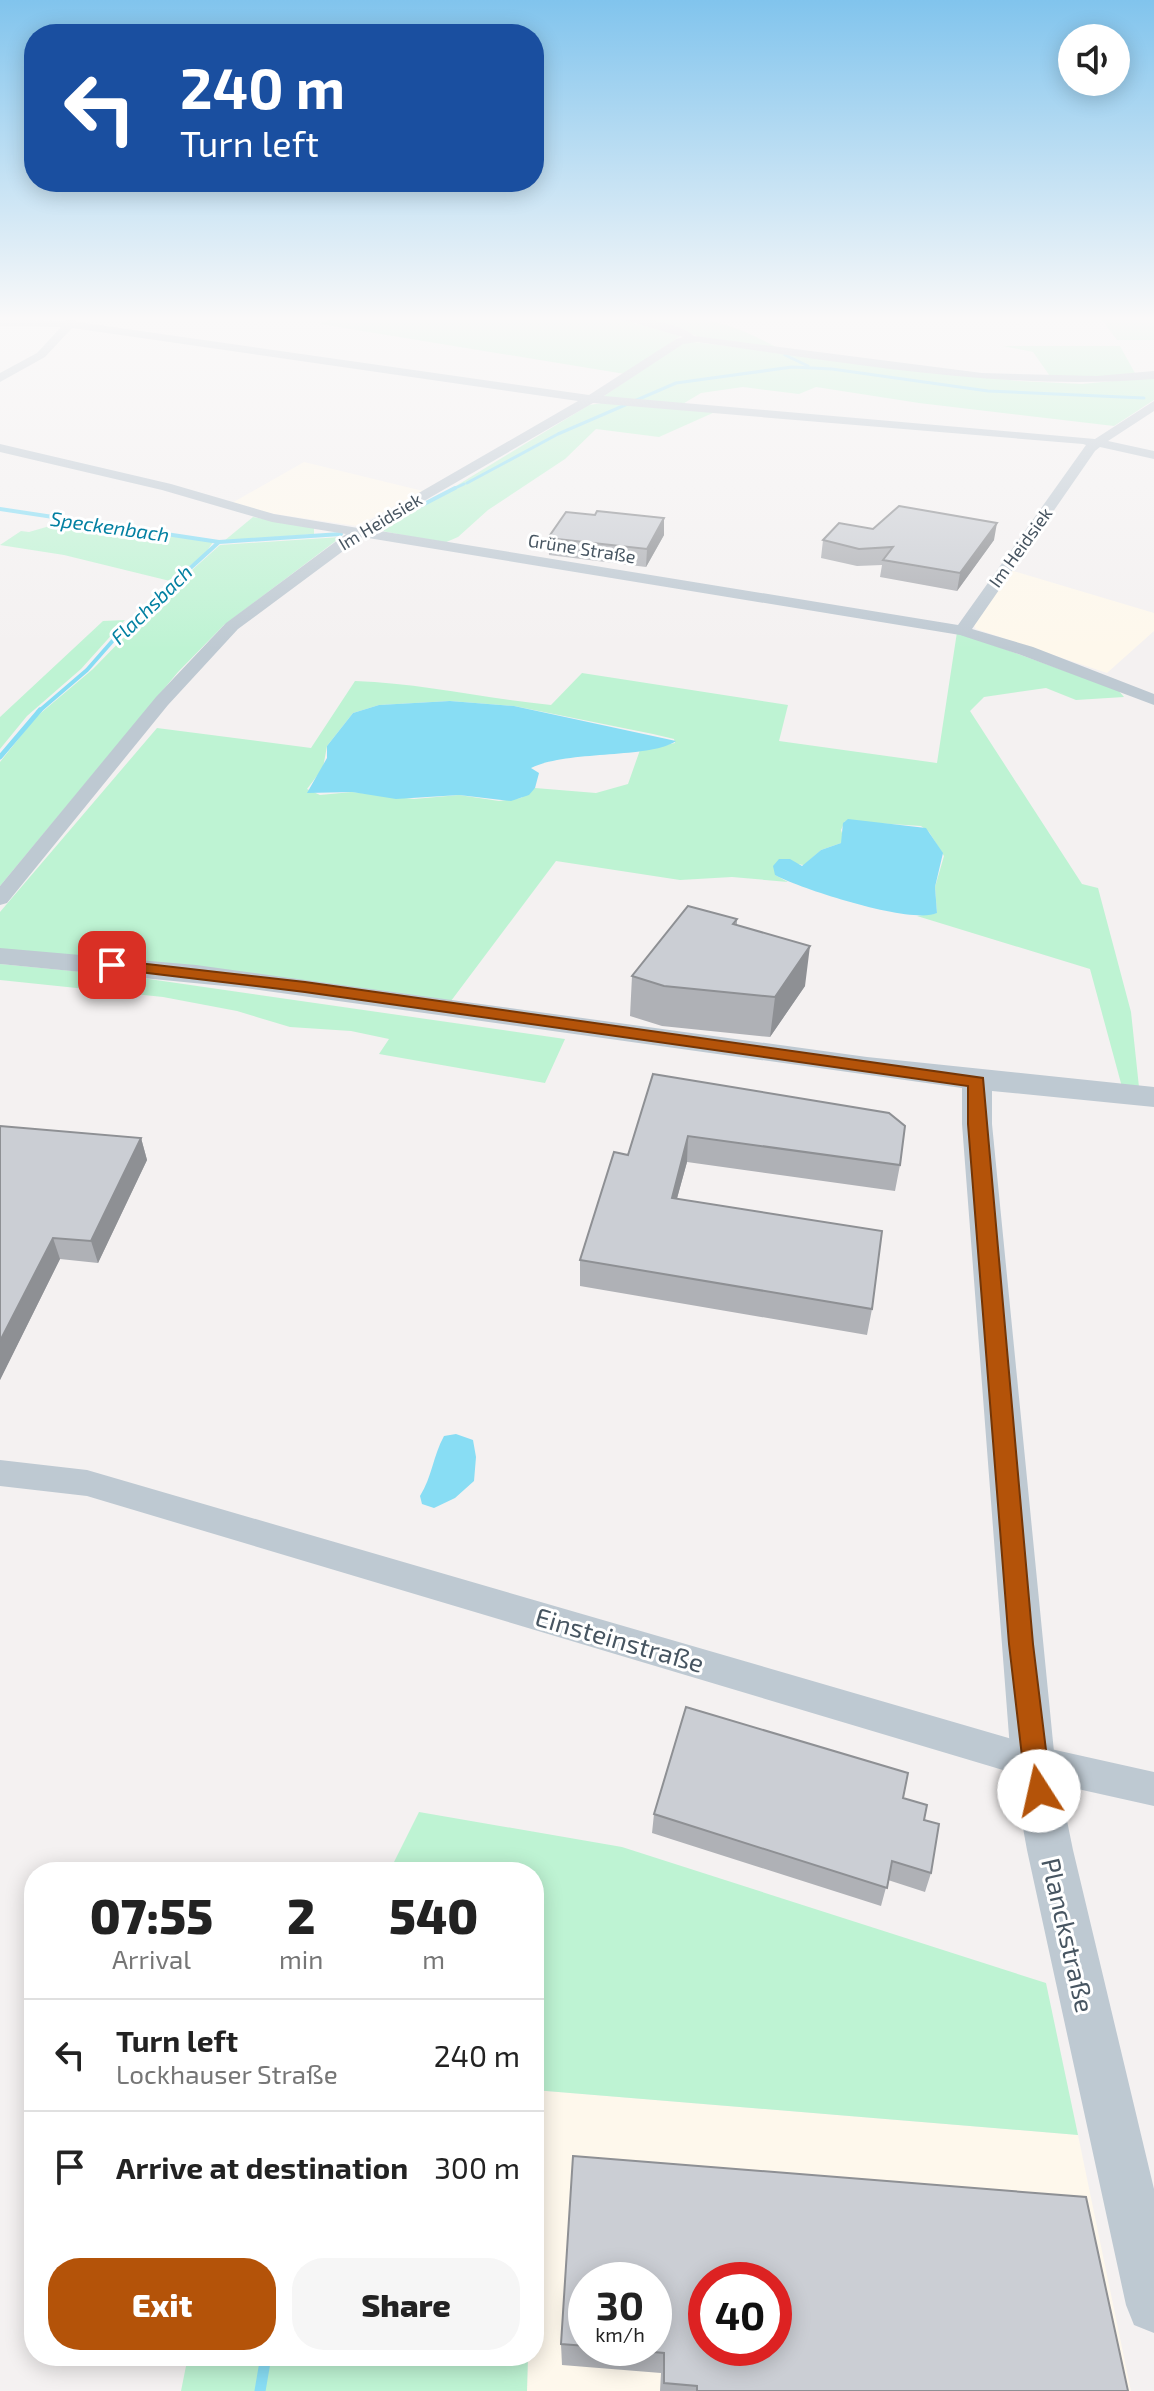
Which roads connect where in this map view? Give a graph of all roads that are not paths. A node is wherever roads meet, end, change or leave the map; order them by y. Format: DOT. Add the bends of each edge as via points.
graph roads {
  1 [pos="541,428"];
  2 [pos="925,428"];
  3 [pos="1120,428"];
  4 [pos="1098,442"];
  5 [pos="0,448"];
  6 [pos="1154,455"];
  7 [pos="359,532"];
  8 [pos="962,631"];
  9 [pos="1154,700"];
  10 [pos="0,899"];
  11 [pos="0,956"];
  12 [pos="977,1081"];
  13 [pos="1154,1097"];
  14 [pos="0,1473"];
  15 [pos="1033,1762"];
  16 [pos="1154,1789"];
  17 [pos="1154,2305"];
  1 -- 7 [label="street, Im Heidsiek"];
  2 -- 4 [label="street"];
  3 -- 4 [label="street, Im Heidsiek"];
  4 -- 6 [label="street"];
  4 -- 8 [label="street, Im Heidsiek"];
  5 -- 7 [label="street, Grüne Straße" via="166,487 252,514"];
  7 -- 8 [label="street, Grüne Straße"];
  7 -- 10 [label="street, Im Heidsiek" via="232,626 162,701"];
  8 -- 9 [label="street, Grüne Straße"];
  11 -- 12 [label="street" via="193,972"];
  12 -- 13 [label="street"];
  12 -- 15 [label="street, Planckstraße"];
  14 -- 15 [label="street, Einsteinstraße" via="87,1483"];
  15 -- 16 [label="street, Einsteinstraße"];
  15 -- 17 [label="street, Planckstraße"];
}
